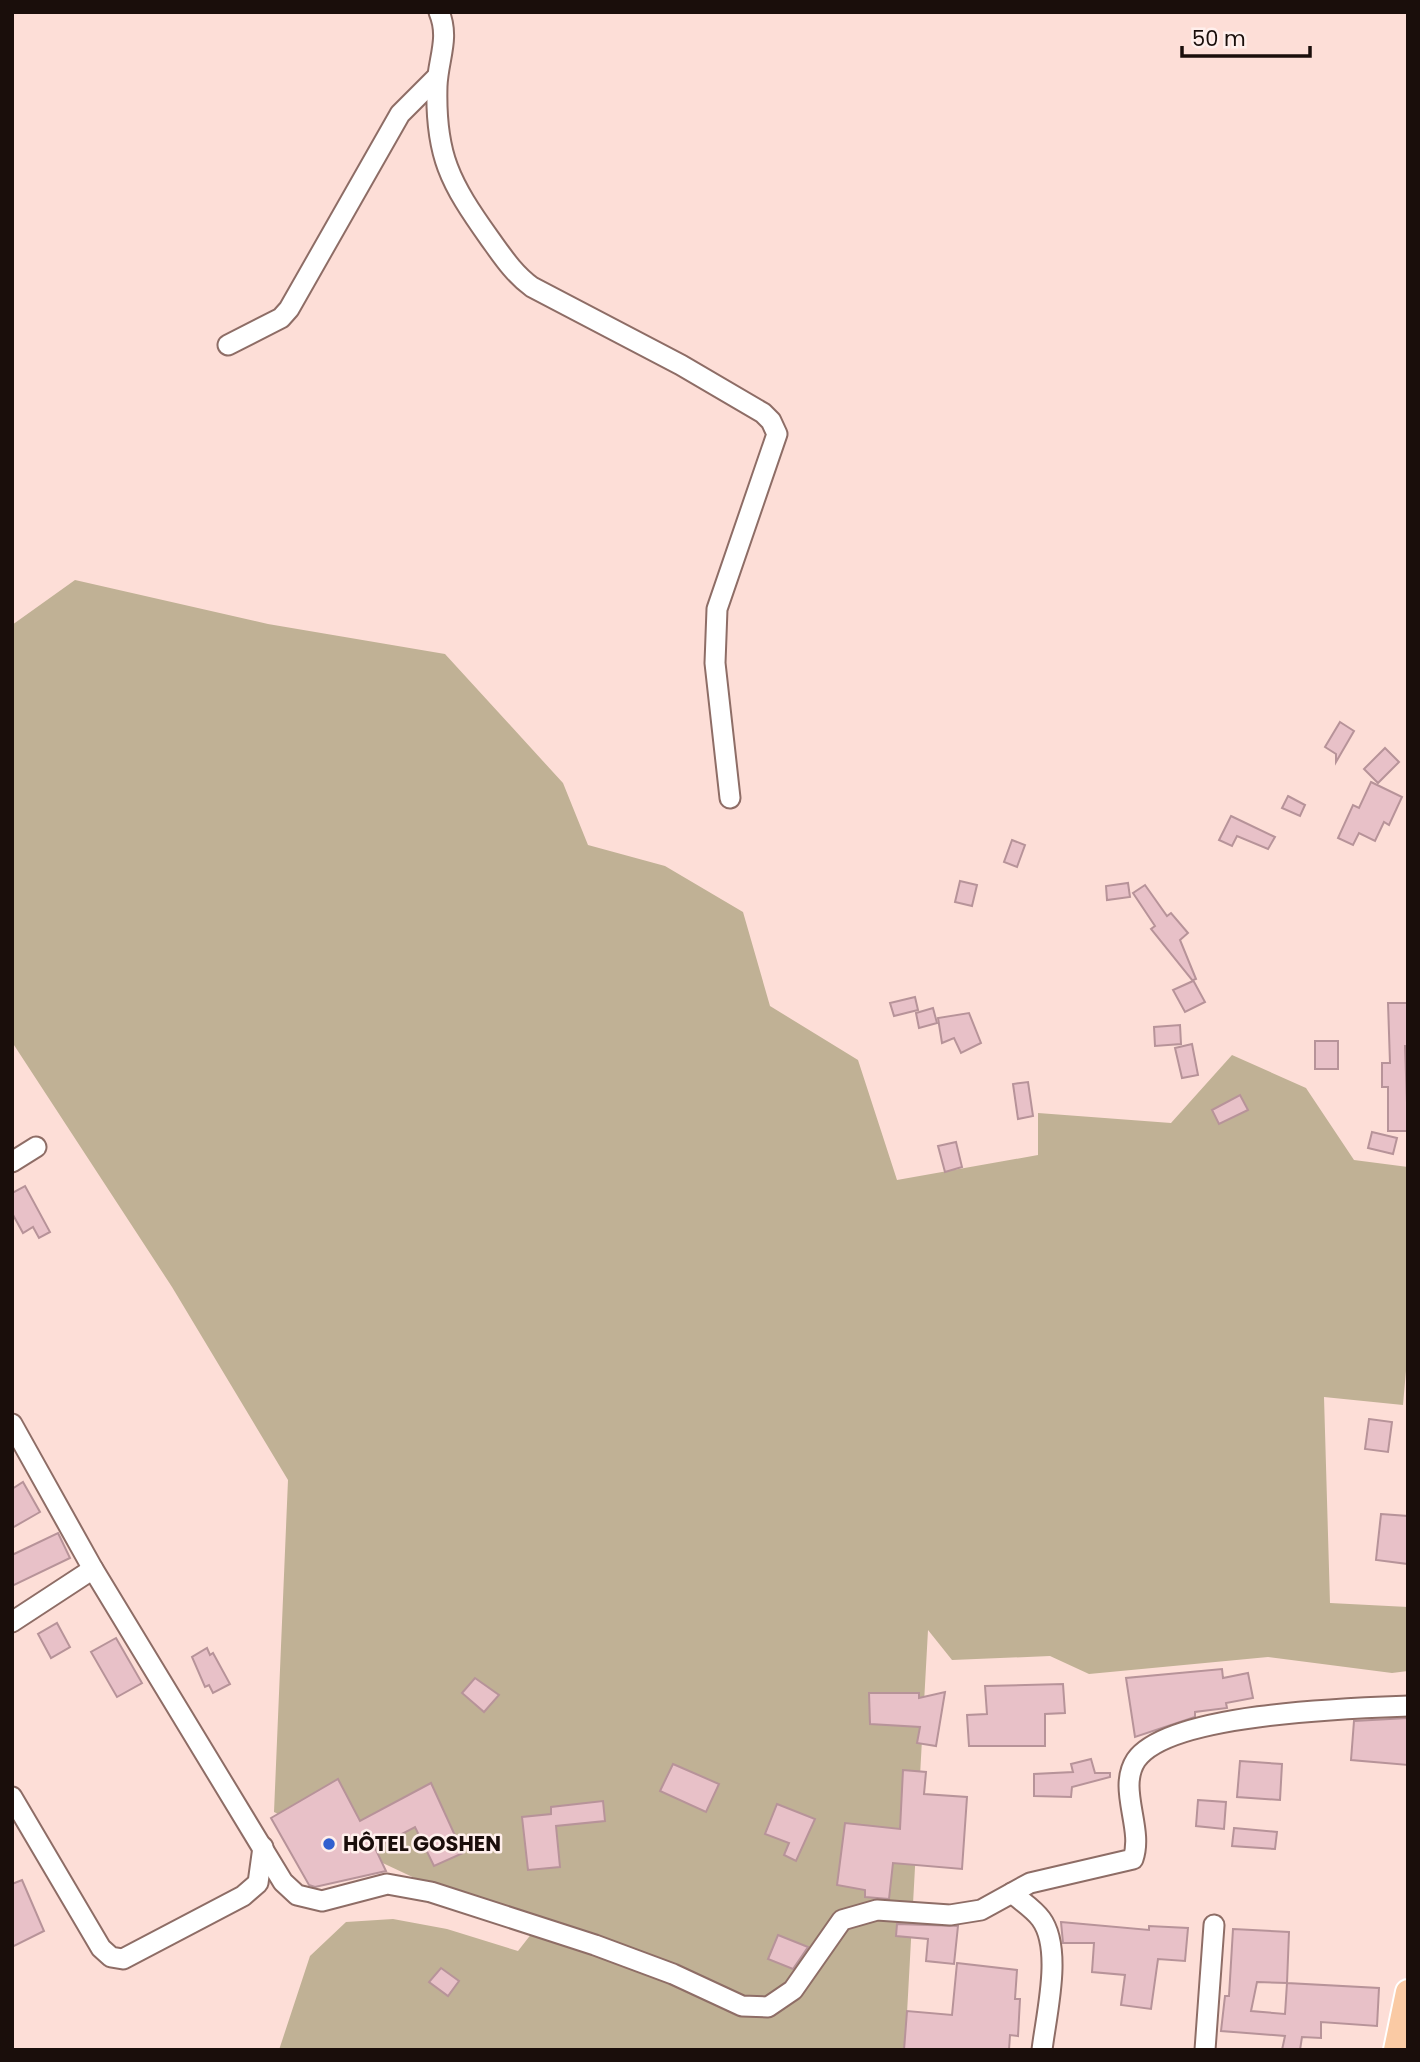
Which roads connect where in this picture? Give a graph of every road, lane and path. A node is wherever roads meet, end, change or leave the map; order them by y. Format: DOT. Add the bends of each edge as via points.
graph roads {
  1 [pos="439,12"];
  2 [pos="438,77"];
  3 [pos="228,345"];
  4 [pos="730,798"];
  5 [pos="36,1147"];
  6 [pos="12,1162"];
  7 [pos="12,1424"];
  8 [pos="93,1569"];
  9 [pos="12,1622"];
  10 [pos="1408,1706"];
  11 [pos="12,1797"];
  12 [pos="263,1847"];
  13 [pos="1012,1893"];
  14 [pos="1214,1925"];
  15 [pos="1408,1992"];
  16 [pos="1042,2050"];
  17 [pos="1205,2050"];
  18 [pos="1396,2050"];
  1 -- 2 [label="street" via="446,33"];
  2 -- 3 [label="street" via="400,114 289,309 281,318"];
  2 -- 4 [label="street" via="436,126 445,164 465,204 517,276 681,365 772,421 777,434 717,609 715,663"];
  5 -- 6 [label="street"];
  7 -- 8 [label="street"];
  8 -- 9 [label="street"];
  8 -- 12 [label="street"];
  10 -- 13 [label="street" via="1189,1728 1158,1741 1136,1761 1129,1788 1137,1847 1133,1859 1054,1875"];
  11 -- 12 [label="street" via="101,1948 111,1957 123,1959 243,1896 258,1883"];
  12 -- 13 [label="street" via="297,1895 322,1902 387,1884 431,1892 594,1945 743,2006 768,2007 793,1990 842,1920 877,1910 950,1915 981,1910"];
  13 -- 16 [label="street" via="1041,1918 1050,1935 1052,1971"];
  14 -- 17 [label="street"];
  15 -- 18 [label="main road"];
}
